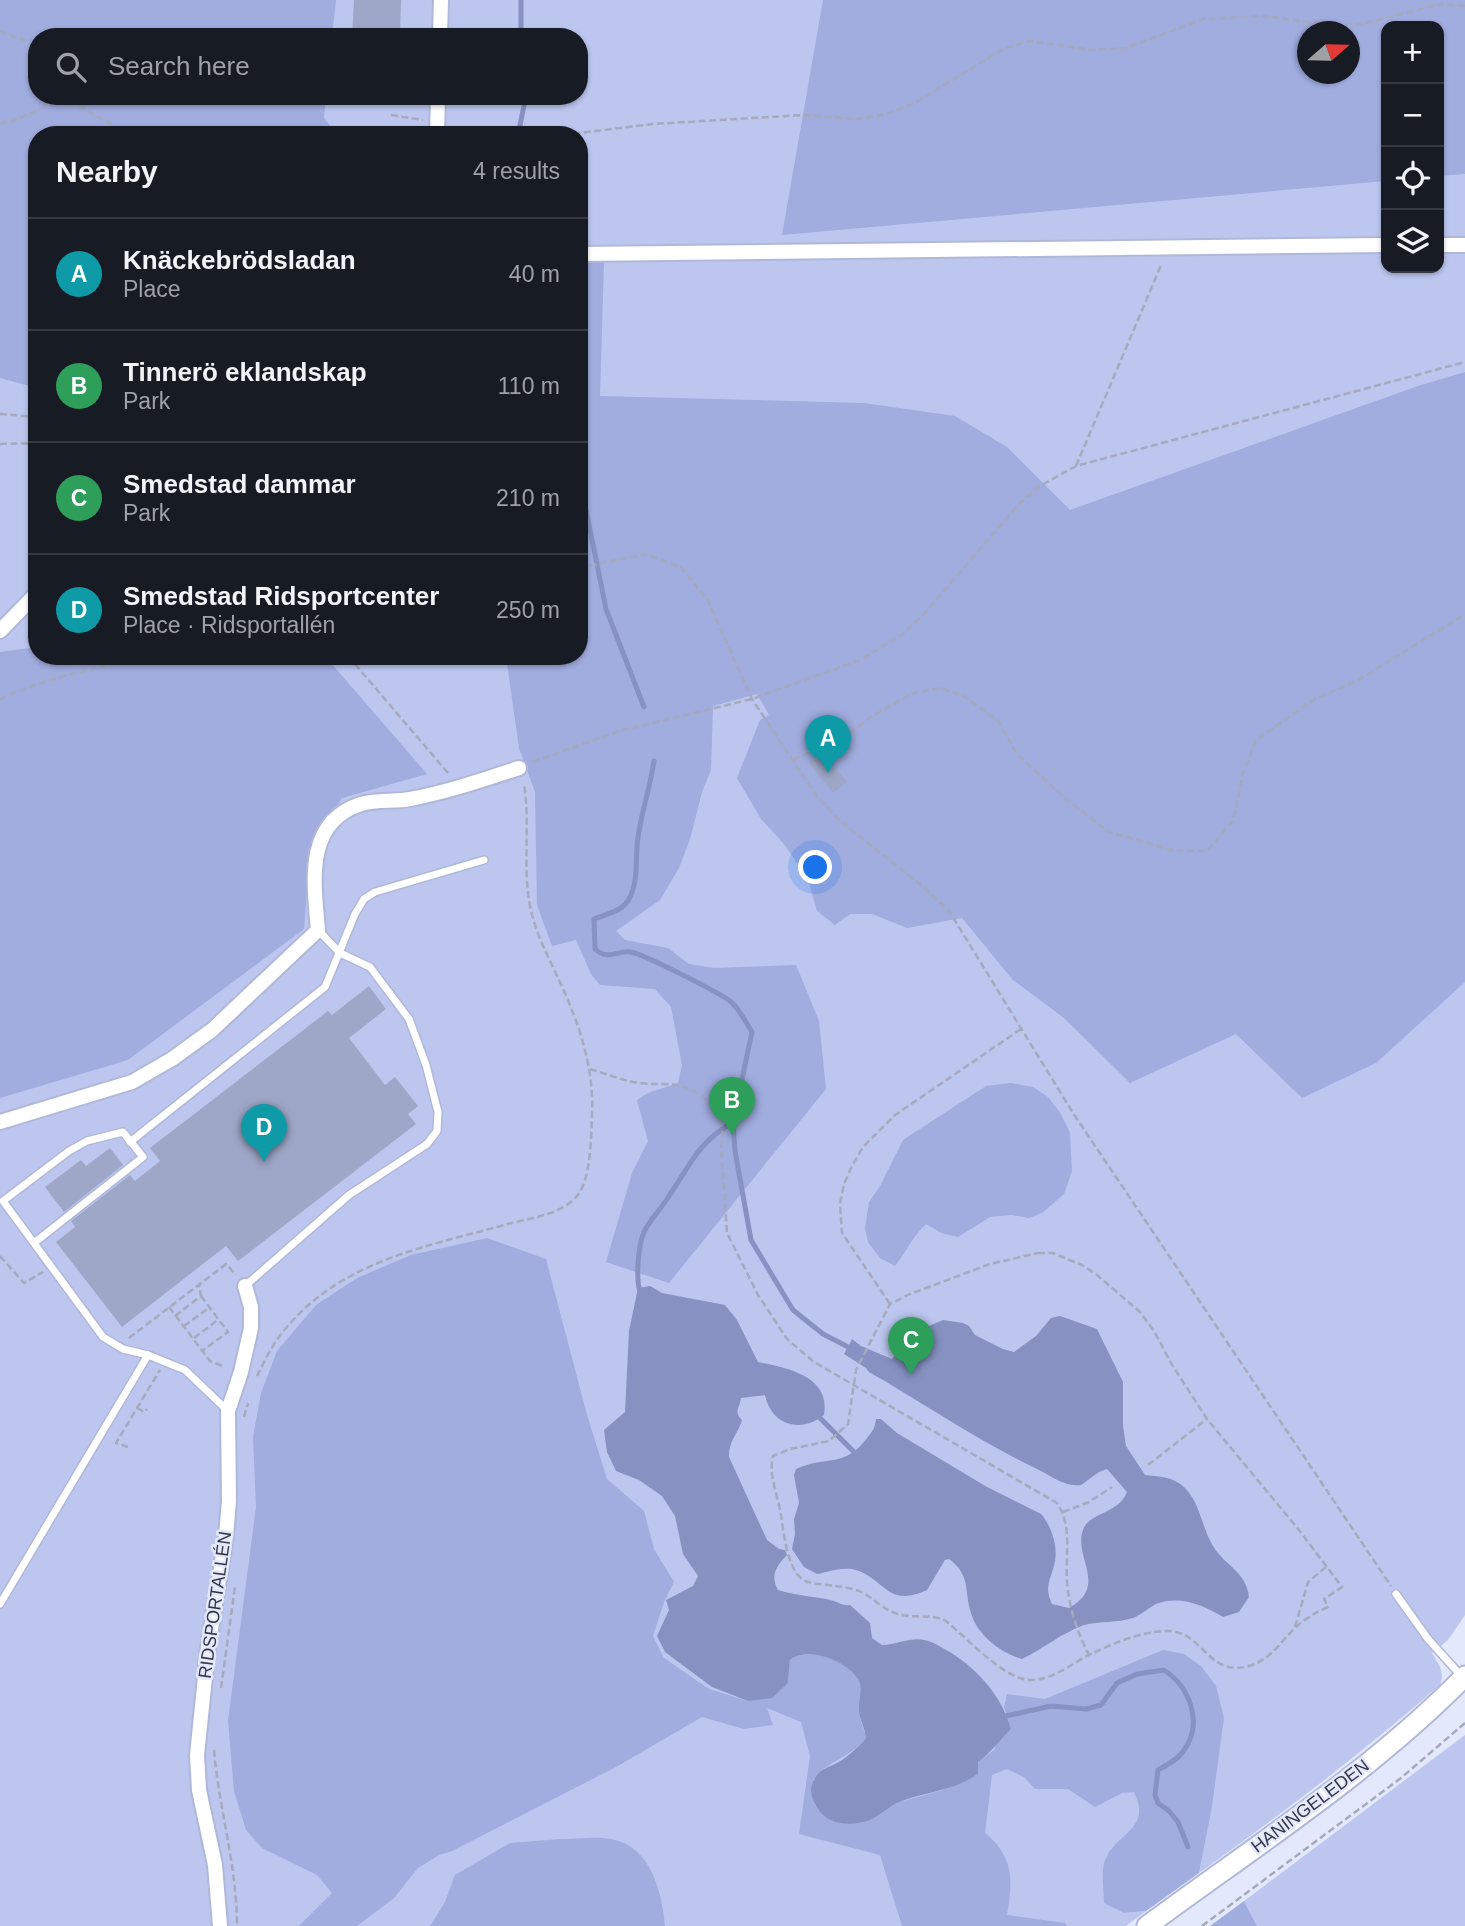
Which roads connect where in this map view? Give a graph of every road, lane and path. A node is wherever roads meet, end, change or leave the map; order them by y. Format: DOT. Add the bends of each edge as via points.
graph roads {
  1 [pos="441,0"];
  2 [pos="1465,6"];
  3 [pos="440,28"];
  4 [pos="0,31"];
  5 [pos="28,42"];
  6 [pos="49,105"];
  7 [pos="78,105"];
  8 [pos="84,105"];
  9 [pos="438,105"];
  10 [pos="85,108"];
  11 [pos="391,116"];
  12 [pos="0,123"];
  13 [pos="117,126"];
  14 [pos="429,126"];
  15 [pos="437,126"];
  16 [pos="588,132"];
  17 [pos="1465,244"];
  18 [pos="1381,245"];
  19 [pos="1444,245"];
  20 [pos="1169,247"];
  21 [pos="588,254"];
  22 [pos="1465,362"];
  23 [pos="0,414"];
  24 [pos="28,416"];
  25 [pos="28,443"];
  26 [pos="0,444"];
  27 [pos="1076,466"];
  28 [pos="588,566"];
  29 [pos="28,602"];
  30 [pos="1465,614"];
  31 [pos="0,631"];
  32 [pos="111,665"];
  33 [pos="356,665"];
  34 [pos="0,699"];
  35 [pos="752,699"];
  36 [pos="792,760"];
  37 [pos="519,768"];
  38 [pos="460,787"];
  39 [pos="484,860"];
  40 [pos="318,930"];
  41 [pos="340,953"];
  42 [pos="1021,1029"];
  43 [pos="589,1068"];
  44 [pos="0,1122"];
  45 [pos="130,1142"];
  46 [pos="34,1243"];
  47 [pos="0,1256"];
  48 [pos="51,1267"];
  49 [pos="200,1284"];
  50 [pos="245,1286"];
  51 [pos="201,1296"];
  52 [pos="890,1304"];
  53 [pos="169,1307"];
  54 [pos="210,1307"];
  55 [pos="175,1316"];
  56 [pos="219,1320"];
  57 [pos="183,1327"];
  58 [pos="192,1339"];
  59 [pos="118,1346"];
  60 [pos="202,1351"];
  61 [pos="148,1355"];
  62 [pos="165,1362"];
  63 [pos="241,1372"];
  64 [pos="854,1384"];
  65 [pos="250,1397"];
  66 [pos="137,1408"];
  67 [pos="147,1409"];
  68 [pos="228,1411"];
  69 [pos="1207,1419"];
  70 [pos="243,1427"];
  71 [pos="128,1447"];
  72 [pos="1148,1465"];
  73 [pos="1112,1488"];
  74 [pos="1063,1512"];
  75 [pos="1326,1567"];
  76 [pos="235,1583"];
  77 [pos="1396,1594"];
  78 [pos="0,1604"];
  79 [pos="1295,1628"];
  80 [pos="1089,1654"];
  81 [pos="1464,1677"];
  82 [pos="221,1688"];
  83 [pos="1465,1723"];
  84 [pos="214,1748"];
  85 [pos="220,1926"];
  86 [pos="237,1926"];
  87 [pos="1147,1926"];
  88 [pos="1202,1926"];
  1 -- 3 [label="street"];
  2 -- 16 [label="path" via="1441,4 1362,24 1331,26 1265,16 1204,19 1126,48 1092,50 1030,41 1005,48 913,104 883,115 803,115"];
  4 -- 5 [label="path"];
  6 -- 12 [label="path"];
  7 -- 10 [label="path"];
  8 -- 10 [label="path"];
  9 -- 15 [label="street"];
  10 -- 13 [label="path"];
  11 -- 14 [label="path"];
  17 -- 19 [label="street"];
  18 -- 20 [label="street"];
  20 -- 21 [label="street"];
  20 -- 27 [label="path"];
  22 -- 27 [label="path"];
  23 -- 24 [label="path"];
  25 -- 26 [label="path"];
  27 -- 35 [label="path" via="1019,504 902,635 860,660"];
  28 -- 35 [label="path" via="645,554 681,567 708,601"];
  29 -- 31 [label="street"];
  30 -- 36 [label="path" via="1357,681 1315,699 1256,740 1233,821 1207,850 1171,850 1109,832 1017,754 998,721 965,697 941,688 913,693 848,735"];
  32 -- 34 [label="path"];
  33 -- 38 [label="path"];
  35 -- 36 [label="path"];
  35 -- 37 [label="path" via="618,731"];
  36 -- 42 [label="path" via="839,820 949,911"];
  37 -- 38 [label="street"];
  37 -- 43 [label="path" via="527,803 529,904"];
  38 -- 40 [label="street" via="403,801 364,803 347,809 333,822 320,841 314,863"];
  39 -- 41 [label="lane" via="364,899"];
  40 -- 41 [label="lane"];
  40 -- 44 [label="street" via="212,1030 172,1059 132,1082"];
  41 -- 45 [label="lane" via="325,987"];
  41 -- 50 [label="lane" via="370,967 409,1019 435,1100 437,1131 427,1144 349,1195"];
  42 -- 52 [label="path" via="895,1115 863,1147 852,1166 840,1204 842,1233"];
  42 -- 77 [label="path" via="1073,1114"];
  43 -- 63 [label="path" via="592,1115 587,1174 575,1199 548,1213 389,1257 360,1270 322,1293 286,1327 257,1376"];
  43 -- 64 [label="path" via="630,1082 688,1088 715,1108 724,1133 727,1233 758,1295 786,1339 814,1362"];
  45 -- 46 [label="lane" via="143,1157"];
  45 -- 46 [label="lane" via="122,1132 87,1141 3,1201"];
  46 -- 48 [label="lane"];
  47 -- 48 [label="path" via="23,1283"];
  48 -- 59 [label="lane" via="103,1337"];
  49 -- 50 [label="path" via="226,1264"];
  49 -- 51 [label="path"];
  49 -- 53 [label="path"];
  50 -- 63 [label="street, RIDSPORTALLÉN" via="251,1328"];
  51 -- 54 [label="path"];
  51 -- 55 [label="path"];
  52 -- 64 [label="path" via="856,1370"];
  52 -- 69 [label="path" via="990,1264 1053,1253 1097,1275 1140,1312"];
  53 -- 55 [label="path"];
  53 -- 59 [label="path"];
  54 -- 56 [label="path"];
  54 -- 57 [label="path"];
  55 -- 57 [label="path"];
  56 -- 58 [label="path"];
  56 -- 60 [label="path" via="228,1332"];
  57 -- 58 [label="path"];
  58 -- 60 [label="path"];
  59 -- 61 [label="lane"];
  60 -- 63 [label="path" via="210,1361"];
  61 -- 62 [label="lane"];
  61 -- 78 [label="lane"];
  62 -- 66 [label="path"];
  62 -- 68 [label="lane" via="186,1370"];
  63 -- 68 [label="street, RIDSPORTALLÉN"];
  64 -- 74 [label="path" via="1057,1503"];
  64 -- 80 [label="path" via="848,1424 829,1441 773,1456 787,1548 798,1576 864,1593 902,1616 936,1616 1001,1668 1026,1680 1052,1676"];
  65 -- 70 [label="path"];
  66 -- 67 [label="path"];
  66 -- 71 [label="path" via="116,1443"];
  68 -- 85 [label="street, RIDSPORTALLÉN" via="226,1536 197,1755"];
  69 -- 72 [label="path"];
  69 -- 75 [label="path"];
  73 -- 74 [label="path"];
  74 -- 80 [label="path" via="1069,1599"];
  75 -- 79 [label="path" via="1308,1582"];
  75 -- 79 [label="path" via="1342,1587 1324,1599 1328,1607"];
  76 -- 82 [label="path"];
  77 -- 81 [label="lane"];
  79 -- 80 [label="path" via="1271,1655 1238,1668 1222,1666 1190,1638 1170,1630"];
  81 -- 87 [label="main road, HANINGELEDEN" via="1352,1776"];
  83 -- 88 [label="path" via="1401,1778"];
  84 -- 86 [label="path" via="234,1872"];
}
